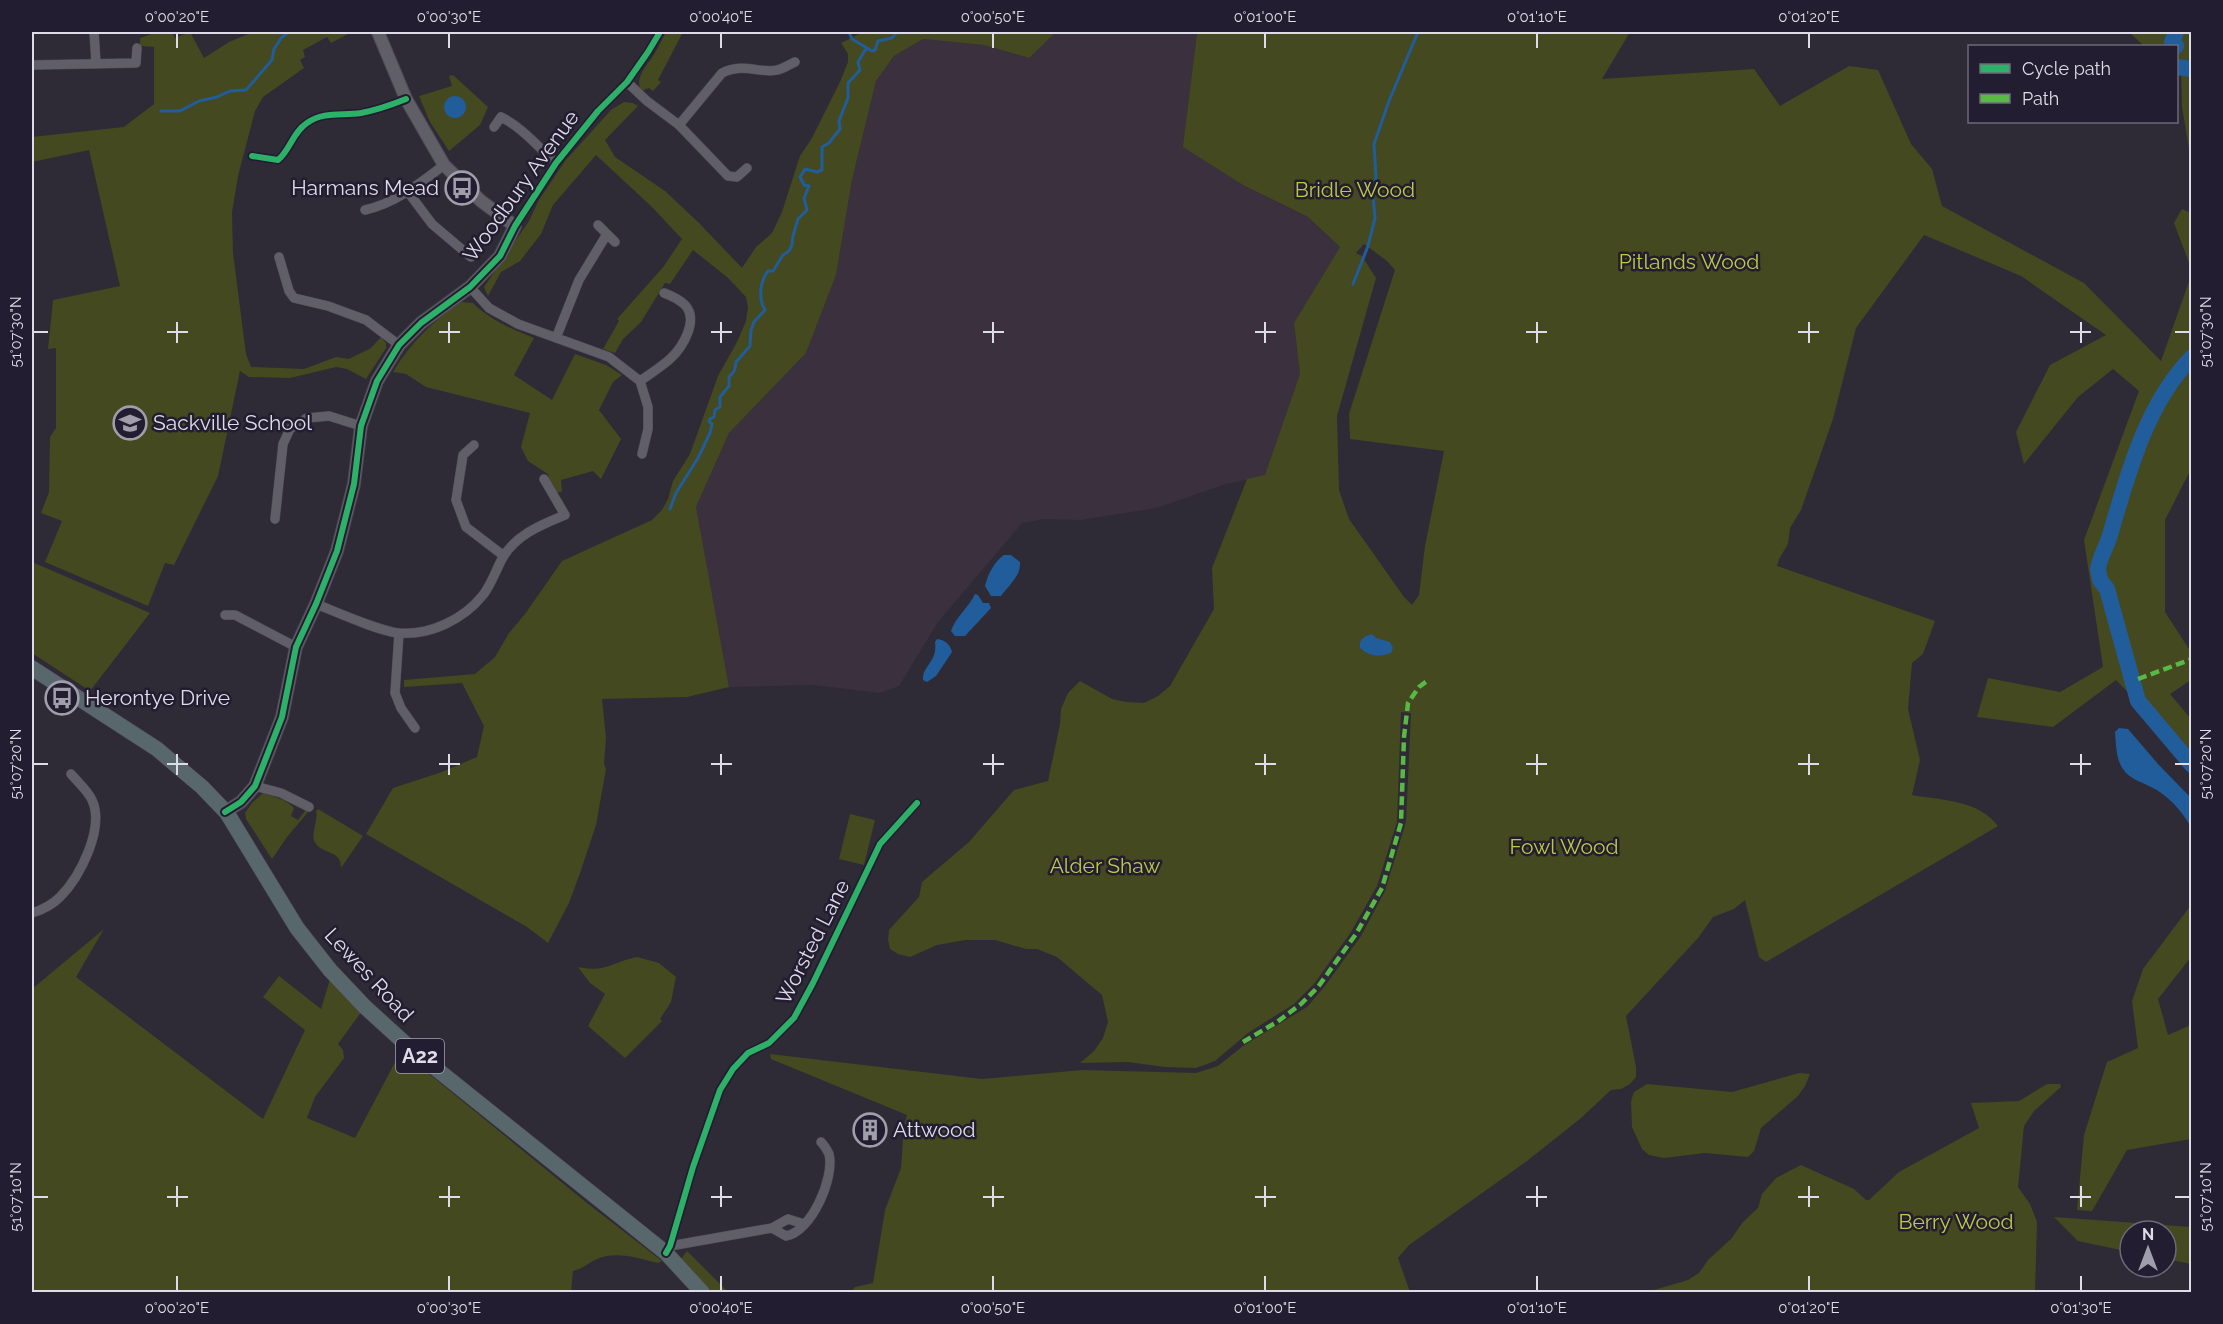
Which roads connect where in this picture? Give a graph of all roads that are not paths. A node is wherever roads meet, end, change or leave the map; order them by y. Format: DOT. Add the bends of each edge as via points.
graph roads {
  1 [pos="94,32"];
  2 [pos="378,32"];
  3 [pos="660,32"];
  4 [pos="136,48"];
  5 [pos="795,62"];
  6 [pos="96,63"];
  7 [pos="32,65"];
  8 [pos="627,82"];
  9 [pos="406,99"];
  10 [pos="679,125"];
  11 [pos="494,127"];
  12 [pos="252,156"];
  13 [pos="556,163"];
  14 [pos="444,165"];
  15 [pos="747,168"];
  16 [pos="408,192"];
  17 [pos="365,210"];
  18 [pos="598,225"];
  19 [pos="515,226"];
  20 [pos="608,234"];
  21 [pos="615,242"];
  22 [pos="279,257"];
  23 [pos="471,257"];
  24 [pos="470,287"];
  25 [pos="664,293"];
  26 [pos="556,338"];
  27 [pos="399,345"];
  28 [pos="640,381"];
  29 [pos="361,426"];
  30 [pos="474,445"];
  31 [pos="642,454"];
  32 [pos="544,479"];
  33 [pos="274,519"];
  34 [pos="504,556"];
  35 [pos="316,604"];
  36 [pos="225,615"];
  37 [pos="399,633"];
  38 [pos="296,647"];
  39 [pos="32,668"];
  40 [pos="415,728"];
  41 [pos="71,774"];
  42 [pos="255,786"];
  43 [pos="917,803"];
  44 [pos="225,812"];
  45 [pos="298,814"];
  46 [pos="32,913"];
  47 [pos="822,1142"];
  48 [pos="804,1224"];
  49 [pos="772,1228"];
  50 [pos="668,1249"];
  51 [pos="702,1293"];
  1 -- 6 [label="street"];
  2 -- 9 [label="street"];
  3 -- 8 [label="street, Woodbury Avenue"];
  4 -- 6 [label="street" via="136,63"];
  5 -- 10 [label="street" via="776,71 747,67 722,73"];
  6 -- 7 [label="street"];
  8 -- 10 [label="street"];
  8 -- 13 [label="street, Woodbury Avenue"];
  9 -- 12 [label="street" via="378,110 318,117 295,134 278,160"];
  9 -- 14 [label="street"];
  10 -- 15 [label="street" via="728,176 737,177"];
  11 -- 13 [label="street" via="501,117 506,119"];
  13 -- 19 [label="street, Woodbury Avenue"];
  14 -- 16 [label="street"];
  14 -- 19 [label="street" via="481,201"];
  16 -- 17 [label="street"];
  16 -- 23 [label="street" via="432,224"];
  18 -- 20 [label="street"];
  19 -- 24 [label="street, Woodbury Avenue" via="500,256"];
  20 -- 21 [label="street"];
  20 -- 26 [label="street" via="579,280"];
  22 -- 27 [label="street" via="294,298 366,320"];
  24 -- 26 [label="street" via="489,308"];
  24 -- 27 [label="street, Woodbury Avenue" via="421,323"];
  25 -- 28 [label="street" via="687,307 690,324 682,345"];
  26 -- 28 [label="street" via="609,357"];
  27 -- 29 [label="street, Woodbury Avenue" via="377,381"];
  28 -- 31 [label="street" via="648,406"];
  29 -- 33 [label="street" via="329,416 307,418 290,429 283,444"];
  29 -- 35 [label="street, Woodbury Avenue" via="354,484 337,551"];
  30 -- 34 [label="street" via="462,455 456,500 466,527"];
  32 -- 34 [label="street" via="565,515 518,540"];
  34 -- 37 [label="street" via="483,595 460,618 428,630"];
  35 -- 37 [label="street"];
  35 -- 38 [label="street, Woodbury Avenue"];
  36 -- 38 [label="street" via="235,615"];
  37 -- 40 [label="street" via="395,693 400,708"];
  38 -- 42 [label="street, Woodbury Avenue" via="282,717"];
  39 -- 44 [label="highway, Lewes Road / A22" via="157,749"];
  41 -- 46 [label="street" via="92,798 96,828 75,877 60,897"];
  42 -- 44 [label="street, Woodbury Avenue"];
  42 -- 45 [label="street" via="306,806"];
  43 -- 50 [label="street, Worsted Lane" via="880,844 794,1018 769,1043 748,1053 720,1090"];
  44 -- 50 [label="highway, Lewes Road / A22" via="297,927 364,1006 417,1054"];
  47 -- 48 [label="street" via="829,1154 829,1174 822,1199"];
  48 -- 49 [label="street" via="788,1219"];
  48 -- 49 [label="street" via="800,1231 786,1236"];
  49 -- 50 [label="street"];
  50 -- 51 [label="highway, Lewes Road / A22"];
}
